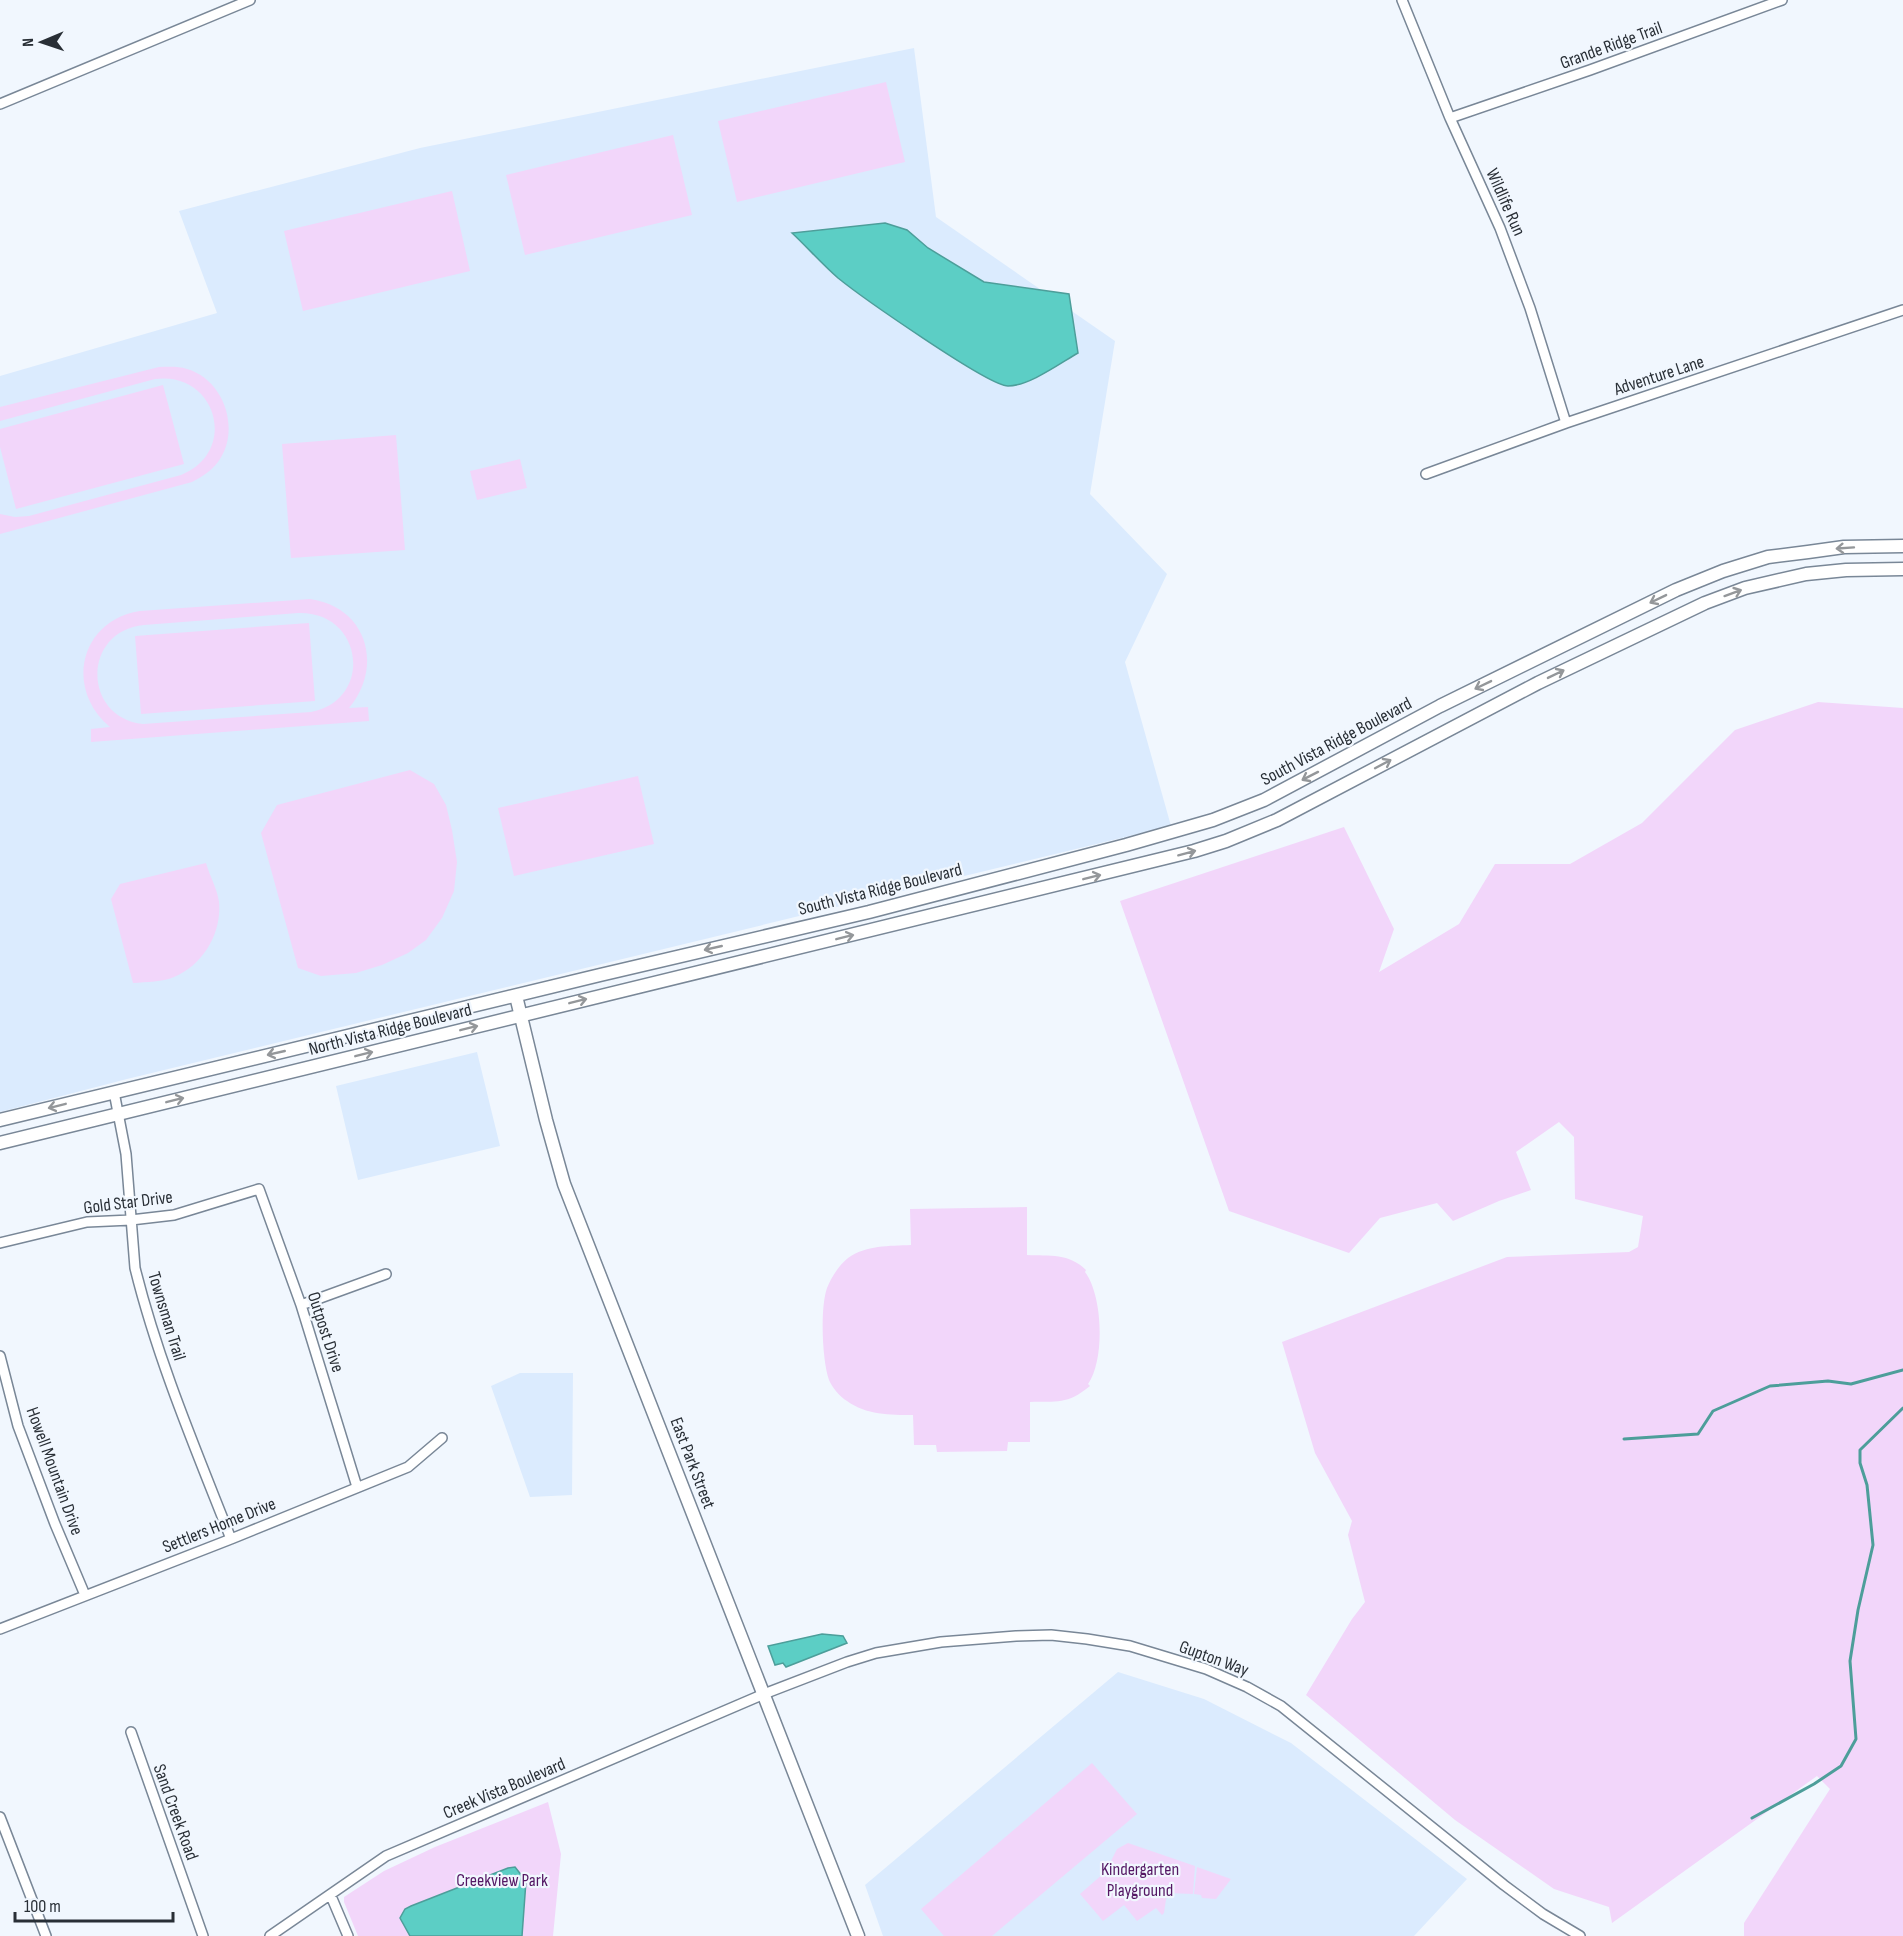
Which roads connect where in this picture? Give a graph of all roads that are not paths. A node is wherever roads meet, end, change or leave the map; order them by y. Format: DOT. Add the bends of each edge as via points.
graph roads {
  1 [pos="250,0"];
  2 [pos="1402,0"];
  3 [pos="1782,0"];
  4 [pos="0,104"];
  5 [pos="1449,118"];
  6 [pos="1903,310"];
  7 [pos="1566,423"];
  8 [pos="1426,474"];
  9 [pos="1903,546"];
  10 [pos="1903,569"];
  11 [pos="770,935"];
  12 [pos="788,950"];
  13 [pos="516,996"];
  14 [pos="521,1015"];
  15 [pos="114,1092"];
  16 [pos="118,1114"];
  17 [pos="0,1120"];
  18 [pos="0,1143"];
  19 [pos="259,1189"];
  20 [pos="131,1220"];
  21 [pos="0,1243"];
  22 [pos="386,1274"];
  23 [pos="301,1305"];
  24 [pos="0,1356"];
  25 [pos="442,1438"];
  26 [pos="357,1487"];
  27 [pos="231,1539"];
  28 [pos="85,1595"];
  29 [pos="0,1629"];
  30 [pos="764,1694"];
  31 [pos="130,1732"];
  32 [pos="0,1817"];
  33 [pos="331,1896"];
  34 [pos="46,1936"];
  35 [pos="203,1936"];
  36 [pos="270,1936"];
  37 [pos="348,1936"];
  38 [pos="858,1936"];
  39 [pos="1580,1936"];
  1 -- 4 [label="street"];
  2 -- 5 [label="street, Wildlife Run"];
  3 -- 5 [label="street, Grande Ridge Trail"];
  5 -- 7 [label="street, Wildlife Run" via="1504,239"];
  6 -- 7 [label="street, Adventure Lane"];
  7 -- 8 [label="street, Adventure Lane"];
  9 -- 11 [label="street, South Vista Ridge Boulevard, one-way" via="1844,547 1768,557 1723,571 1676,590 1440,706 1264,800 1213,820"];
  12 -- 10 [label="street, South Vista Ridge Boulevard, one-way" via="1226,841 1277,820 1538,683 1705,603 1745,588 1806,574"];
  11 -- 13 [label="street, North Vista Ridge Boulevard, one-way"];
  14 -- 12 [label="street, North Vista Ridge Boulevard, one-way"];
  13 -- 14 [label="street, East Park Street"];
  13 -- 15 [label="street, North Vista Ridge Boulevard, one-way"];
  16 -- 14 [label="street, North Vista Ridge Boulevard, one-way"];
  14 -- 30 [label="street, East Park Street" via="564,1184"];
  15 -- 16 [label="street, Townsman Trail"];
  15 -- 17 [label="street, North Vista Ridge Boulevard, one-way"];
  16 -- 18 [label="street, North Vista Ridge Boulevard"];
  16 -- 20 [label="street, Townsman Trail" via="126,1154"];
  19 -- 20 [label="street, Gold Star Drive" via="174,1215"];
  19 -- 23 [label="street, Outpost Drive"];
  20 -- 21 [label="street, Gold Star Drive" via="87,1222"];
  20 -- 27 [label="street, Townsman Trail" via="135,1268 161,1358"];
  22 -- 23 [label="street"];
  23 -- 26 [label="street, Outpost Drive"];
  24 -- 28 [label="street, Howell Mountain Drive" via="18,1426"];
  25 -- 26 [label="street, Settlers Home Drive" via="408,1467"];
  26 -- 27 [label="street, Settlers Home Drive"];
  27 -- 28 [label="street, Settlers Home Drive"];
  28 -- 29 [label="street, Settlers Home Drive"];
  30 -- 33 [label="street, Creek Vista Boulevard" via="386,1856"];
  30 -- 38 [label="street, East Park Street"];
  30 -- 39 [label="street, Gupton Way" via="876,1653 941,1642 1051,1635 1130,1646 1206,1669 1281,1706 1504,1885"];
  31 -- 35 [label="street, Sand Creek Road"];
  32 -- 34 [label="street"];
  33 -- 36 [label="street, Creek Vista Boulevard"];
  33 -- 37 [label="street"];
}
